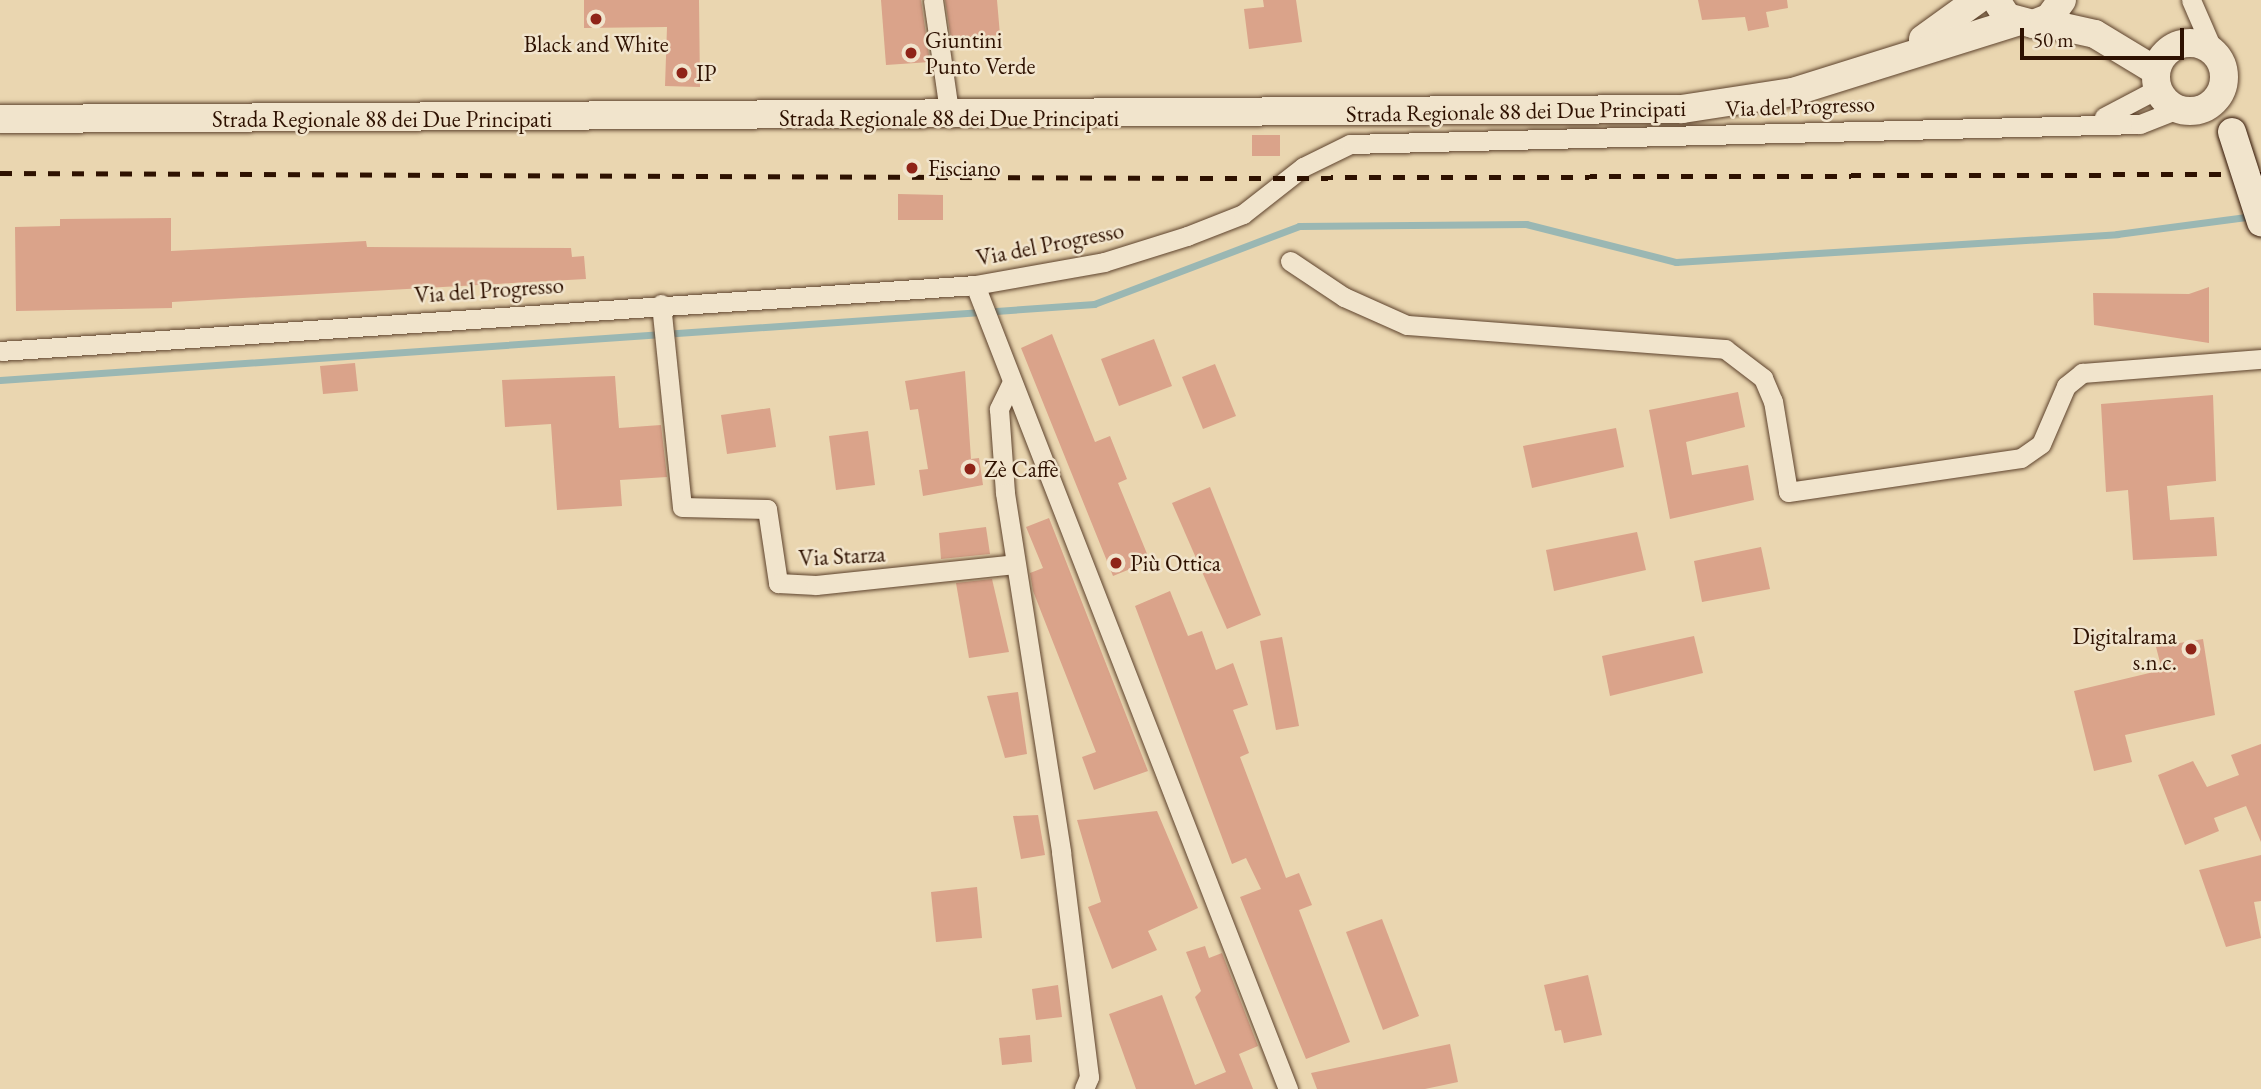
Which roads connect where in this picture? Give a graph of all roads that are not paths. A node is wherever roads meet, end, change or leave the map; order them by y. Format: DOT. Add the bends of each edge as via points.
graph roads {
  1 [pos="933,0"];
  2 [pos="1977,0"];
  3 [pos="1996,0"];
  4 [pos="2064,0"];
  5 [pos="2191,0"];
  6 [pos="2029,22"];
  7 [pos="2095,34"];
  8 [pos="1891,59"];
  9 [pos="2218,61"];
  10 [pos="2161,70"];
  11 [pos="2188,109"];
  12 [pos="950,118"];
  13 [pos="0,119"];
  14 [pos="2083,123"];
  15 [pos="2232,132"];
  16 [pos="2261,222"];
  17 [pos="1290,261"];
  18 [pos="977,292"];
  19 [pos="662,312"];
  20 [pos="0,351"];
  21 [pos="2261,359"];
  22 [pos="1011,384"];
  23 [pos="1016,564"];
  24 [pos="1084,1089"];
  25 [pos="1288,1089"];
  1 -- 12 [label="street"];
  2 -- 8 [label="main road, Strada Regionale 88 dei Due Principati"];
  3 -- 6 [label="main road"];
  4 -- 6 [label="main road, Strada Regionale 88 dei Due Principati"];
  4 -- 7 [label="main road"];
  5 -- 9 [label="street"];
  6 -- 7 [label="main road"];
  6 -- 8 [label="main road, Strada Regionale 88 dei Due Principati"];
  7 -- 10 [label="main road"];
  8 -- 12 [label="main road, Strada Regionale 88 dei Due Principati" via="1793,92 1682,109"];
  9 -- 10 [label="main road" via="2187,43"];
  9 -- 11 [label="main road" via="2216,99"];
  9 -- 15 [label="main road"];
  10 -- 11 [label="main road"];
  10 -- 14 [label="street, Via del Progresso" via="2127,111"];
  11 -- 14 [label="street, Via del Progresso" via="2140,124"];
  11 -- 15 [label="main road"];
  12 -- 13 [label="main road, Strada Regionale 88 dei Due Principati"];
  14 -- 18 [label="street, Via del Progresso" via="1350,144 1303,167 1243,214 1104,262"];
  15 -- 16 [label="main road, bridge"];
  17 -- 21 [label="street" via="1344,297 1407,325 1725,349 1763,378 1773,401 1788,492 2021,458 2041,444 2066,386 2082,373"];
  18 -- 19 [label="street, Via del Progresso"];
  18 -- 22 [label="street"];
  19 -- 20 [label="street, Via del Progresso"];
  19 -- 23 [label="street, Via Starza" via="682,506 767,509 778,583 868,581"];
  22 -- 23 [label="street" via="999,409"];
  22 -- 25 [label="street"];
  23 -- 24 [label="street" via="1061,852 1089,1077"];
}
